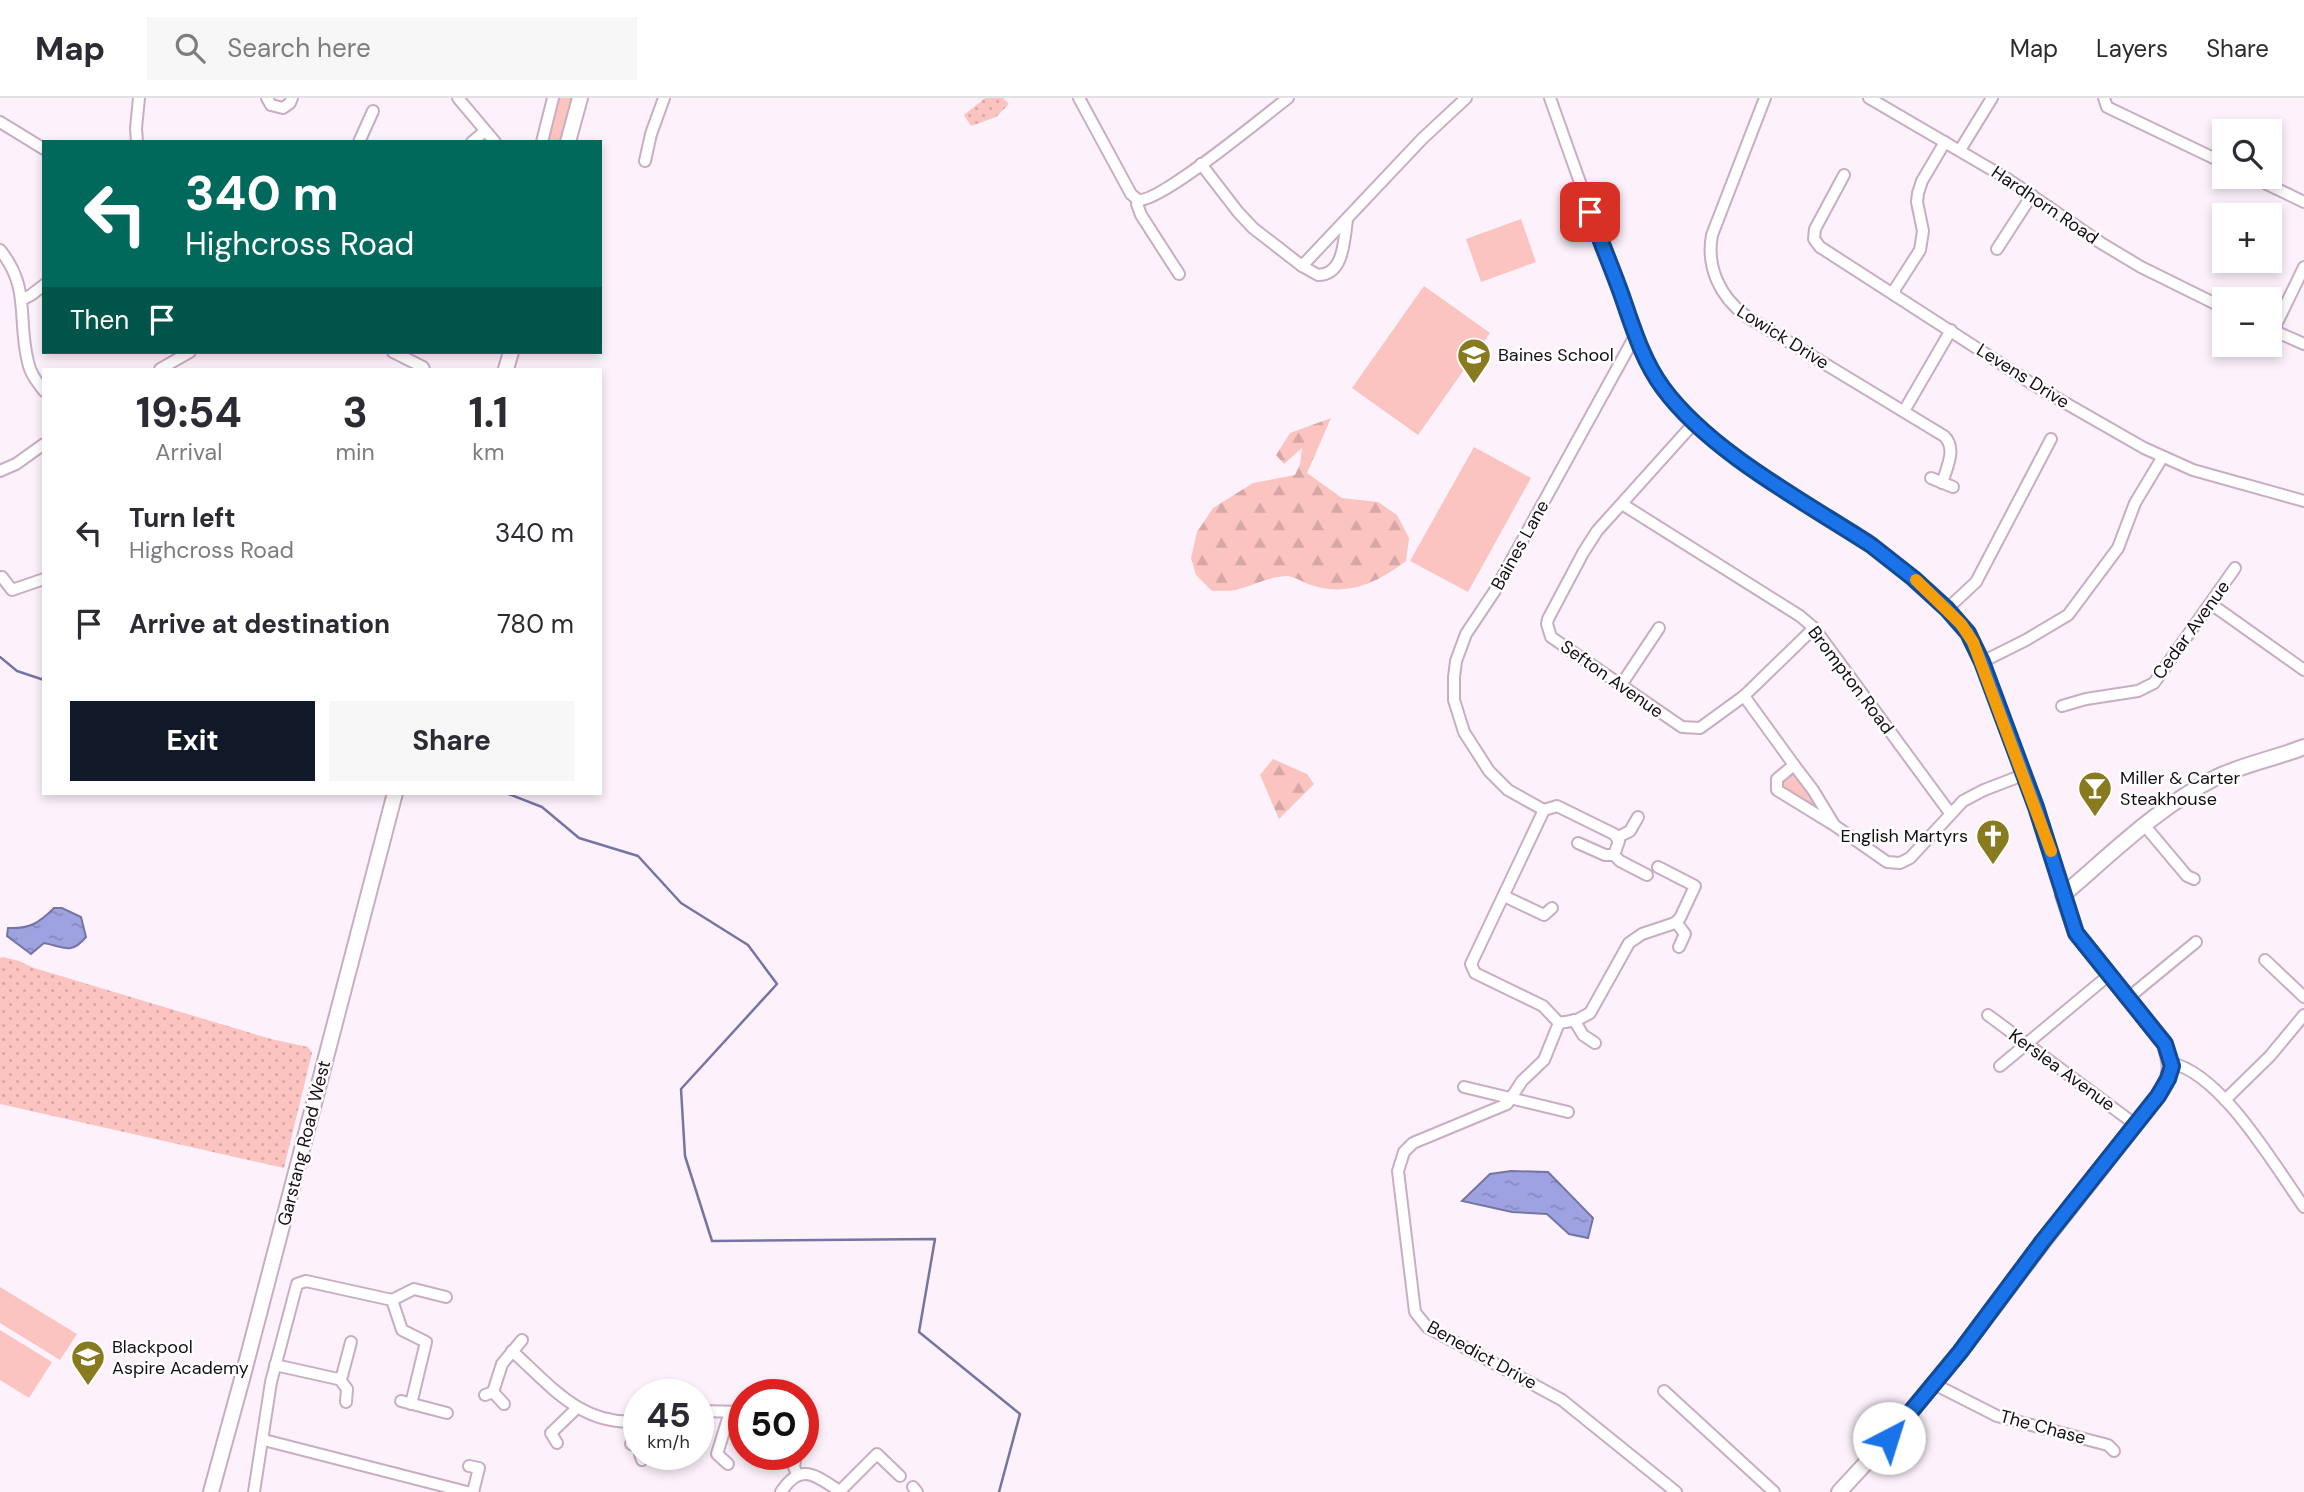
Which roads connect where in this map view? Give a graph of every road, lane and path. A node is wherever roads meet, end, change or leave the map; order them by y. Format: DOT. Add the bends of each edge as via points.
graph roads {
  1 [pos="139,98"];
  2 [pos="267,98"];
  3 [pos="292,98"];
  4 [pos="458,98"];
  5 [pos="554,98"];
  6 [pos="580,98"];
  7 [pos="664,98"];
  8 [pos="1288,98"];
  9 [pos="1466,98"];
  10 [pos="1550,98"];
  11 [pos="1765,98"];
  12 [pos="1869,98"];
  13 [pos="1992,98"];
  14 [pos="1081,99"];
  15 [pos="2103,106"];
  16 [pos="373,111"];
  17 [pos="0,122"];
  18 [pos="485,131"];
  19 [pos="137,140"];
  20 [pos="360,140"];
  21 [pos="474,140"];
  22 [pos="493,140"];
  23 [pos="543,140"];
  24 [pos="569,140"];
  25 [pos="1945,142"];
  26 [pos="42,148"];
  27 [pos="1960,150"];
  28 [pos="2212,157"];
  29 [pos="645,161"];
  30 [pos="1200,164"];
  31 [pos="2277,189"];
  32 [pos="1851,192"];
  33 [pos="2032,195"];
  34 [pos="1138,200"];
  35 [pos="2304,202"];
  36 [pos="1348,218"];
  37 [pos="1997,249"];
  38 [pos="0,250"];
  39 [pos="1302,266"];
  40 [pos="2304,267"];
  41 [pos="1179,274"];
  42 [pos="42,287"];
  43 [pos="1895,295"];
  44 [pos="21,300"];
  45 [pos="2212,302"];
  46 [pos="2282,309"];
  47 [pos="1951,330"];
  48 [pos="2282,335"];
  49 [pos="1635,336"];
  50 [pos="2304,344"];
  51 [pos="186,354"];
  52 [pos="398,354"];
  53 [pos="425,364"];
  54 [pos="162,368"];
  55 [pos="42,388"];
  56 [pos="1904,411"];
  57 [pos="1695,422"];
  58 [pos="2051,439"];
  59 [pos="42,445"];
  60 [pos="2162,458"];
  61 [pos="0,471"];
  62 [pos="1942,483"];
  63 [pos="2304,500"];
  64 [pos="1622,504"];
  65 [pos="2235,568"];
  66 [pos="2,577"];
  67 [pos="42,580"];
  68 [pos="2211,604"];
  69 [pos="1947,609"];
  70 [pos="1659,628"];
  71 [pos="1814,628"];
  72 [pos="1982,662"];
  73 [pos="2304,670"];
  74 [pos="1621,685"];
  75 [pos="1744,696"];
  76 [pos="2062,706"];
  77 [pos="2304,747"];
  78 [pos="1794,765"];
  79 [pos="1486,766"];
  80 [pos="1477,775"];
  81 [pos="2023,775"];
  82 [pos="394,795"];
  83 [pos="1544,810"];
  84 [pos="1950,813"];
  85 [pos="1638,817"];
  86 [pos="1834,825"];
  87 [pos="2145,826"];
  88 [pos="1618,837"];
  89 [pos="1578,843"];
  90 [pos="1614,855"];
  91 [pos="1658,867"];
  92 [pos="1647,875"];
  93 [pos="2194,879"];
  94 [pos="1695,886"];
  95 [pos="1707,892"];
  96 [pos="2063,895"];
  97 [pos="1504,896"];
  98 [pos="1546,917"];
  99 [pos="1676,922"];
  100 [pos="2196,942"];
  101 [pos="1679,947"];
  102 [pos="2265,960"];
  103 [pos="2109,975"];
  104 [pos="2304,997"];
  105 [pos="2128,998"];
  106 [pos="1988,1015"];
  107 [pos="2304,1015"];
  108 [pos="1574,1020"];
  109 [pos="1559,1023"];
  110 [pos="1595,1043"];
  111 [pos="2025,1043"];
  112 [pos="2171,1063"];
  113 [pos="2000,1066"];
  114 [pos="1464,1087"];
  115 [pos="1511,1098"];
  116 [pos="2225,1100"];
  117 [pos="1568,1112"];
  118 [pos="2136,1125"];
  119 [pos="2304,1207"];
  120 [pos="446,1297"];
  121 [pos="392,1300"];
  122 [pos="522,1340"];
  123 [pos="351,1342"];
  124 [pos="512,1351"];
  125 [pos="275,1365"];
  126 [pos="339,1378"];
  127 [pos="1934,1384"];
  128 [pos="1664,1391"];
  129 [pos="346,1402"];
  130 [pos="504,1404"];
  131 [pos="577,1408"];
  132 [pos="447,1413"];
  133 [pos="728,1417"];
  134 [pos="623,1420"];
  135 [pos="538,1431"];
  136 [pos="264,1440"];
  137 [pos="2114,1451"];
  138 [pos="728,1464"];
  139 [pos="469,1466"];
  140 [pos="795,1470"];
  141 [pos="797,1474"];
  142 [pos="900,1476"];
  143 [pos="425,1486"];
  144 [pos="211,1492"];
  145 [pos="254,1492"];
  146 [pos="467,1492"];
  147 [pos="473,1492"];
  148 [pos="781,1492"];
  149 [pos="841,1492"];
  150 [pos="1676,1492"];
  151 [pos="1774,1492"];
  152 [pos="1839,1492"];
  1 -- 19 [label="street"];
  2 -- 3 [label="street" via="278,108 288,106"];
  4 -- 18 [label="street"];
  5 -- 23 [label="street"];
  6 -- 24 [label="main road"];
  7 -- 29 [label="street"];
  8 -- 30 [label="street"];
  9 -- 36 [label="street"];
  10 -- 49 [label="street"];
  11 -- 56 [label="street, Lowick Drive" via="1712,235 1711,263 1721,290 1746,316"];
  12 -- 25 [label="street, Hardhorn Road"];
  13 -- 27 [label="street"];
  14 -- 34 [label="street"];
  15 -- 28 [label="street"];
  16 -- 20 [label="street"];
  17 -- 26 [label="street"];
  18 -- 21 [label="street"];
  18 -- 22 [label="street"];
  25 -- 27 [label="street, Hardhorn Road"];
  25 -- 43 [label="street" via="1918,193 1923,237"];
  27 -- 33 [label="street, Hardhorn Road"];
  30 -- 34 [label="street" via="1157,195"];
  30 -- 39 [label="street" via="1245,219"];
  31 -- 35 [label="street"];
  32 -- 43 [label="street, Levens Drive" via="1842,181 1814,239"];
  33 -- 37 [label="street"];
  33 -- 45 [label="street, Hardhorn Road" via="2148,271"];
  34 -- 41 [label="street" via="1141,215"];
  36 -- 39 [label="street"];
  36 -- 39 [label="street" via="1336,267 1318,275"];
  38 -- 44 [label="street" via="16,273"];
  40 -- 46 [label="street"];
  42 -- 44 [label="street"];
  43 -- 47 [label="street, Levens Drive"];
  44 -- 55 [label="street" via="27,360"];
  47 -- 56 [label="street"];
  47 -- 60 [label="street, Levens Drive" via="2034,385"];
  48 -- 50 [label="street"];
  49 -- 57 [label="street" via="1664,389"];
  49 -- 79 [label="street, Baines Lane" via="1459,653 1454,700 1462,727"];
  51 -- 54 [label="street"];
  52 -- 53 [label="street"];
  56 -- 62 [label="street, Lowick Drive" via="1950,441"];
  57 -- 64 [label="street, Sefton Avenue"];
  57 -- 69 [label="street" via="1750,468 1871,545"];
  58 -- 69 [label="street" via="1976,582"];
  59 -- 61 [label="street"];
  60 -- 63 [label="street, Levens Drive"];
  60 -- 72 [label="street" via="2135,503 2119,548 2068,615"];
  64 -- 71 [label="street, Brompton Road"];
  64 -- 74 [label="street, Sefton Avenue" via="1589,542 1547,624 1551,637"];
  65 -- 68 [label="street, Cedar Avenue"];
  66 -- 67 [label="street" via="11,594"];
  68 -- 73 [label="street"];
  68 -- 76 [label="street, Cedar Avenue" via="2150,686"];
  69 -- 72 [label="street" via="1968,633"];
  70 -- 74 [label="street"];
  71 -- 75 [label="street, Sefton Avenue"];
  71 -- 84 [label="street, Brompton Road"];
  72 -- 81 [label="street"];
  74 -- 75 [label="street, Sefton Avenue" via="1687,729 1700,728"];
  75 -- 78 [label="street"];
  77 -- 87 [label="main road" via="2214,779"];
  78 -- 86 [label="street"];
  78 -- 86 [label="street" via="1777,779 1777,790"];
  79 -- 80 [label="street"];
  79 -- 83 [label="street, Baines Lane" via="1508,790"];
  81 -- 84 [label="street" via="1976,793"];
  81 -- 96 [label="street"];
  82 -- 144 [label="main road, Garstang Road West"];
  83 -- 88 [label="street" via="1557,806"];
  83 -- 97 [label="street"];
  84 -- 86 [label="street" via="1910,858 1900,863 1887,862"];
  85 -- 88 [label="street" via="1630,831"];
  87 -- 93 [label="street"];
  87 -- 96 [label="main road"];
  88 -- 90 [label="street"];
  89 -- 90 [label="street"];
  90 -- 92 [label="street"];
  91 -- 94 [label="street"];
  94 -- 95 [label="street"];
  94 -- 99 [label="street"];
  96 -- 103 [label="main road" via="2076,933"];
  97 -- 98 [label="street"];
  97 -- 109 [label="street" via="1471,960 1473,968 1547,1008"];
  99 -- 101 [label="street" via="1685,934"];
  99 -- 108 [label="street" via="1629,943 1590,1013"];
  100 -- 105 [label="street"];
  102 -- 104 [label="street"];
  103 -- 105 [label="main road"];
  103 -- 111 [label="street"];
  105 -- 112 [label="main road" via="2165,1044"];
  106 -- 111 [label="street, Kerslea Avenue"];
  107 -- 116 [label="street"];
  108 -- 109 [label="street"];
  108 -- 110 [label="street"];
  109 -- 115 [label="street, Benedict Drive" via="1544,1060"];
  111 -- 113 [label="street"];
  111 -- 118 [label="street, Kerslea Avenue"];
  112 -- 116 [label="street" via="2195,1072"];
  112 -- 118 [label="main road" via="2165,1086"];
  114 -- 115 [label="street"];
  115 -- 117 [label="street"];
  115 -- 150 [label="street, Benedict Drive" via="1501,1108 1413,1143 1404,1152 1398,1171 1415,1312 1427,1327 1562,1400"];
  116 -- 119 [label="street"];
  118 -- 127 [label="main road"];
  120 -- 121 [label="street" via="414,1289"];
  121 -- 125 [label="street" via="306,1281 297,1284"];
  121 -- 132 [label="street" via="402,1330 426,1342 406,1402"];
  122 -- 124 [label="street"];
  123 -- 126 [label="street"];
  124 -- 130 [label="street" via="489,1393"];
  124 -- 131 [label="street"];
  125 -- 126 [label="street"];
  125 -- 136 [label="street"];
  126 -- 129 [label="street" via="347,1389"];
  127 -- 137 [label="street, The Chase" via="1997,1416 2108,1445"];
  127 -- 152 [label="main road"];
  128 -- 151 [label="street"];
  131 -- 134 [label="street" via="608,1420"];
  131 -- 135 [label="street" via="554,1438"];
  133 -- 138 [label="street" via="713,1455"];
  136 -- 143 [label="street"];
  136 -- 145 [label="street"];
  139 -- 147 [label="street" via="479,1468"];
  140 -- 141 [label="street"];
  141 -- 148 [label="street"];
  141 -- 149 [label="street" via="812,1475"];
  142 -- 149 [label="street" via="877,1454"];
  143 -- 146 [label="street"];
}
